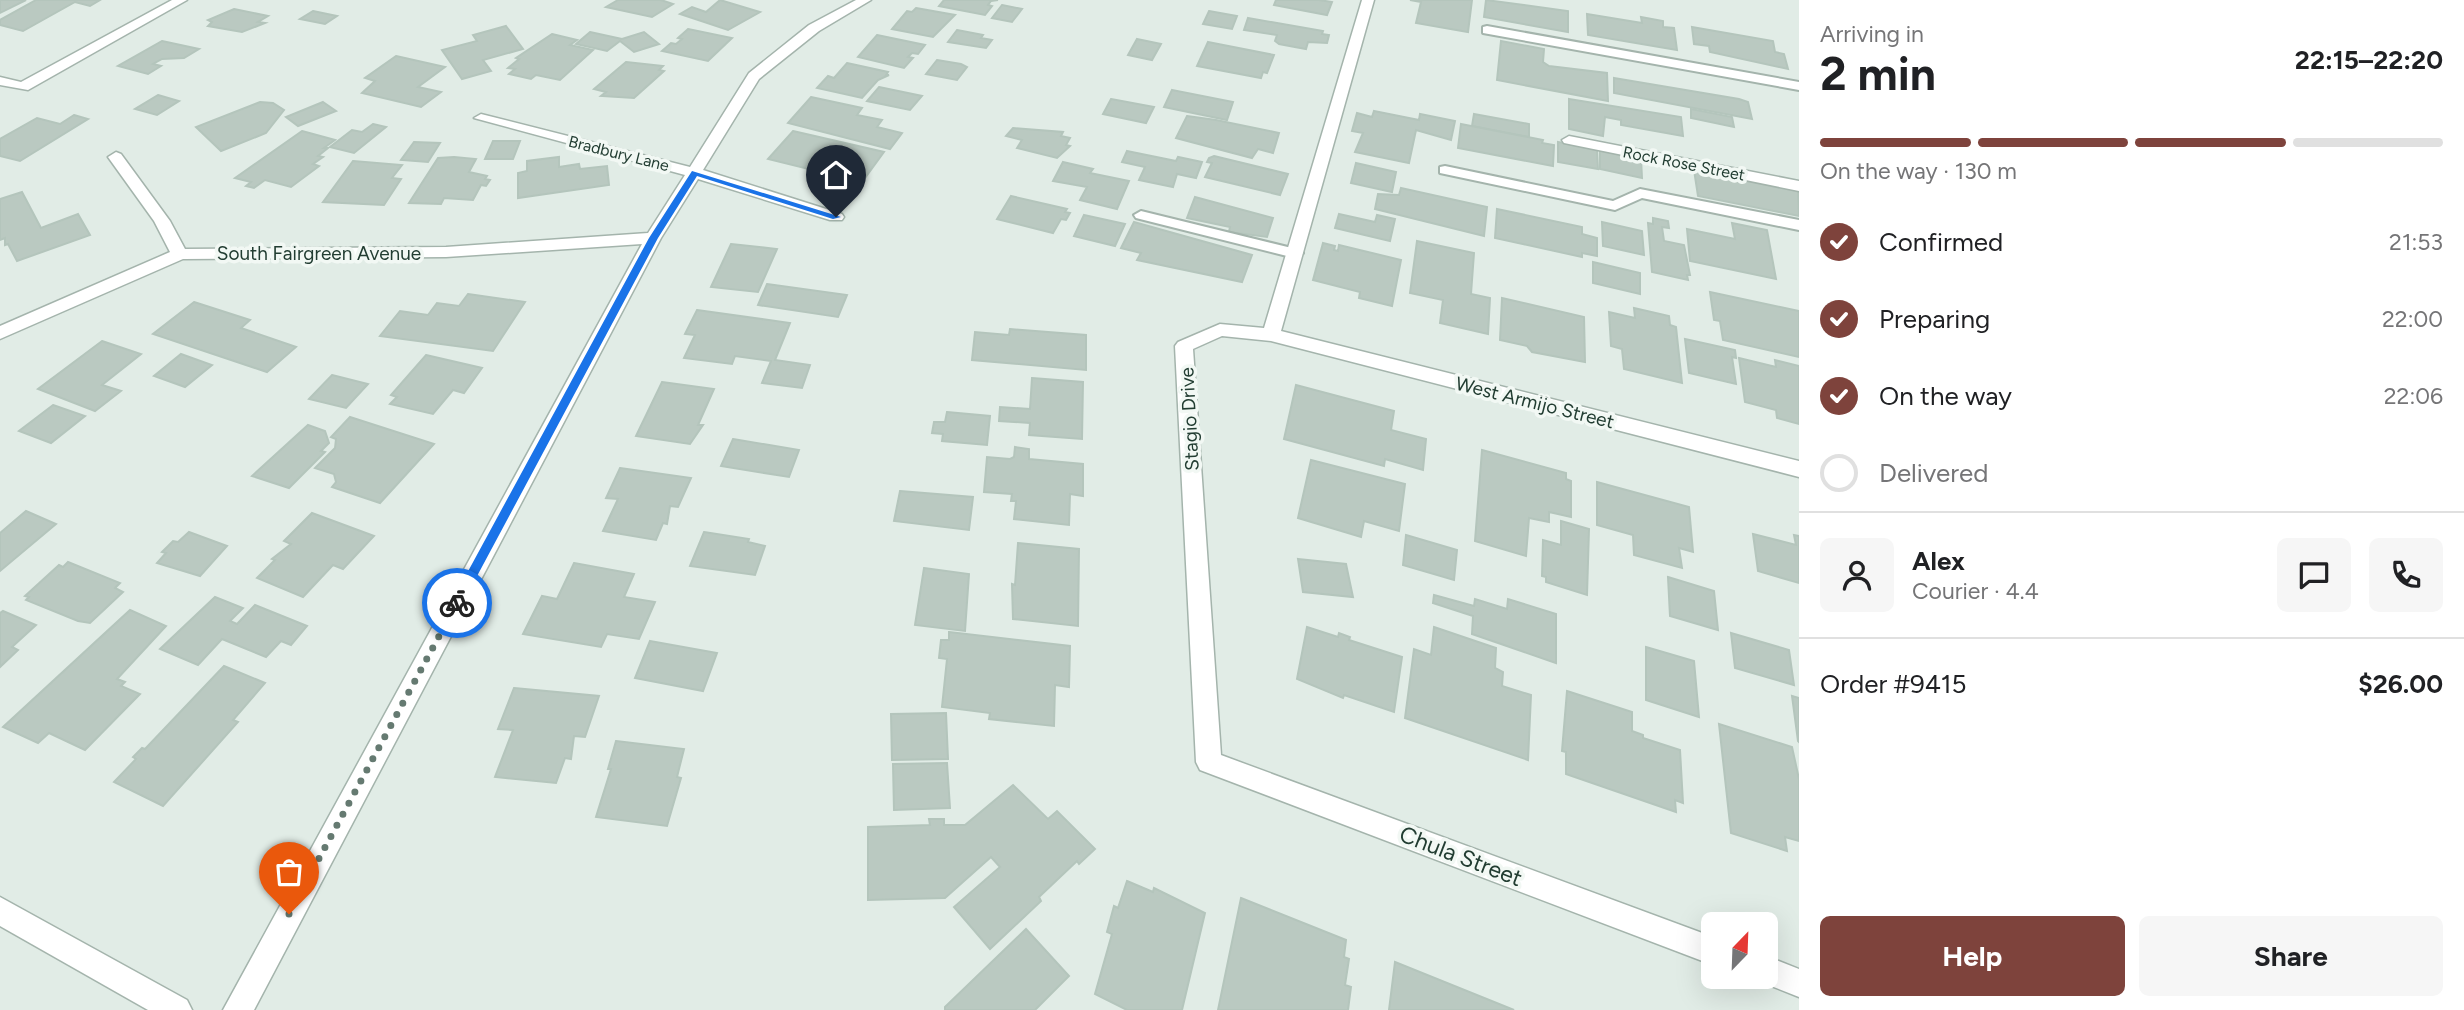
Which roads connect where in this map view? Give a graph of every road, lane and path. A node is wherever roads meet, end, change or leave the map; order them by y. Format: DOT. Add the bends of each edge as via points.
graph roads {
  1 [pos="181,0"];
  2 [pos="866,0"];
  3 [pos="1368,0"];
  4 [pos="1487,30"];
  5 [pos="0,81"];
  6 [pos="1799,86"];
  7 [pos="481,118"];
  8 [pos="1569,140"];
  9 [pos="116,158"];
  10 [pos="1446,170"];
  11 [pos="695,173"];
  12 [pos="1799,186"];
  13 [pos="1141,215"];
  14 [pos="836,217"];
  15 [pos="1799,225"];
  16 [pos="653,238"];
  17 [pos="1295,253"];
  18 [pos="180,254"];
  19 [pos="0,333"];
  20 [pos="1271,335"];
  21 [pos="1799,469"];
  22 [pos="1209,762"];
  23 [pos="0,911"];
  24 [pos="1701,946"];
  25 [pos="1778,975"];
  26 [pos="1799,983"];
  27 [pos="177,1010"];
  28 [pos="237,1010"];
  1 -- 5 [label="street" via="23,86"];
  2 -- 11 [label="street" via="814,28 754,76"];
  3 -- 17 [label="street"];
  4 -- 6 [label="lane"];
  7 -- 11 [label="street, Bradbury Lane"];
  8 -- 12 [label="street, Rock Rose Street"];
  9 -- 18 [label="street"];
  10 -- 15 [label="lane" via="1615,206 1640,193"];
  11 -- 14 [label="street, Bradbury Lane"];
  11 -- 16 [label="street"];
  13 -- 17 [label="lane"];
  16 -- 18 [label="street, South Fairgreen Avenue" via="446,252"];
  16 -- 28 [label="street"];
  17 -- 20 [label="street"];
  18 -- 19 [label="street, South Fairgreen Avenue"];
  20 -- 21 [label="street, West Armijo Street"];
  20 -- 22 [label="street, Stagio Drive" via="1220,330 1184,346"];
  22 -- 24 [label="street, Chula Street"];
  23 -- 27 [label="street"];
  25 -- 26 [label="street"];
}
